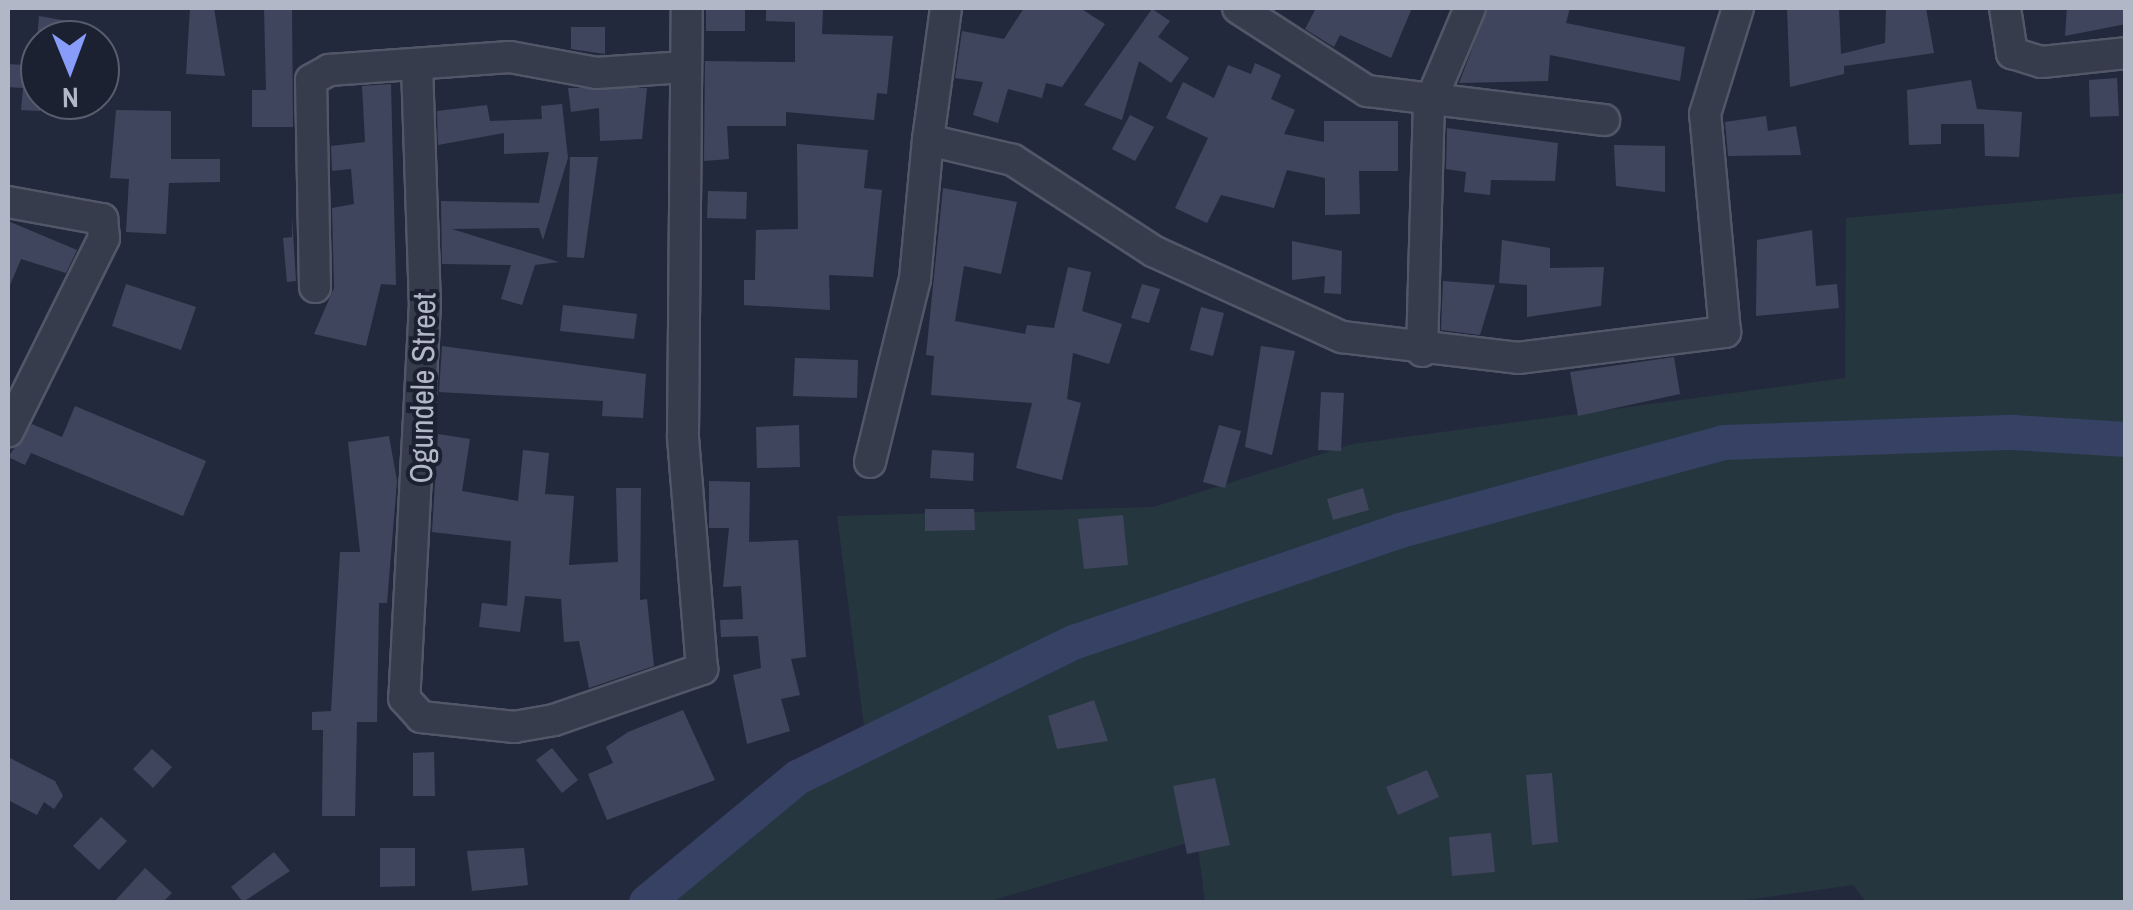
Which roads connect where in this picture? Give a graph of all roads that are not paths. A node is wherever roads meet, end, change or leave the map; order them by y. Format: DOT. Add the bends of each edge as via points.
graph roads {
  1 [pos="687,8"];
  2 [pos="946,8"];
  3 [pos="1238,8"];
  4 [pos="1470,8"];
  5 [pos="1738,8"];
  6 [pos="2004,8"];
  7 [pos="2126,54"];
  8 [pos="417,66"];
  9 [pos="685,68"];
  10 [pos="1428,105"];
  11 [pos="1604,120"];
  12 [pos="928,140"];
  13 [pos="8,202"];
  14 [pos="315,287"];
  15 [pos="1422,351"];
  16 [pos="8,431"];
  17 [pos="870,462"];
  1 -- 9 [label="street"];
  2 -- 12 [label="street"];
  3 -- 10 [label="street" via="1338,80"];
  4 -- 10 [label="street"];
  5 -- 15 [label="street" via="1705,114 1721,336 1518,358"];
  6 -- 7 [label="street" via="2012,53 2042,62"];
  8 -- 9 [label="street" via="510,57 596,73"];
  8 -- 9 [label="street, Ogundele Street" via="425,303 409,709 514,726 636,699 702,668 684,467"];
  8 -- 14 [label="street" via="330,70 311,80"];
  10 -- 11 [label="street"];
  10 -- 15 [label="street"];
  12 -- 15 [label="street" via="1013,160 1154,251 1274,308 1342,337"];
  12 -- 17 [label="street" via="916,280"];
  13 -- 16 [label="street" via="102,219 104,238"];
}
